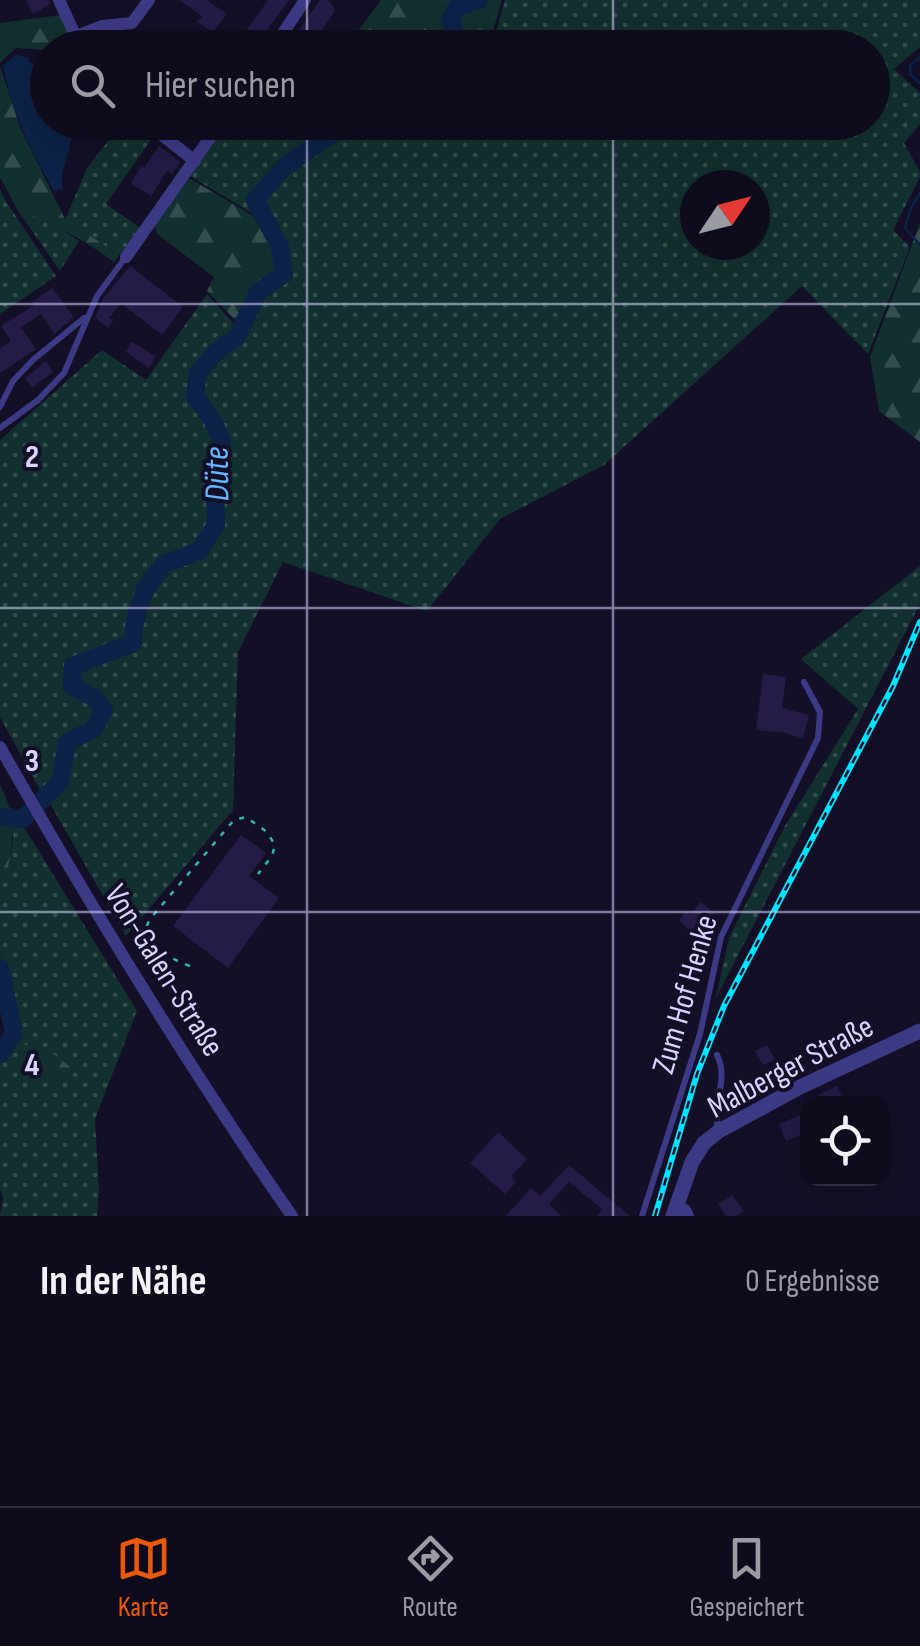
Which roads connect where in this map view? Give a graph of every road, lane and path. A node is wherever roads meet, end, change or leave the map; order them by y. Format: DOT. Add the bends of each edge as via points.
graph roads {
  1 [pos="59,0"];
  2 [pos="149,0"];
  3 [pos="305,0"];
  4 [pos="73,30"];
  5 [pos="96,30"];
  6 [pos="284,30"];
  7 [pos="168,140"];
  8 [pos="209,140"];
  9 [pos="195,161"];
  10 [pos="126,257"];
  11 [pos="90,311"];
  12 [pos="0,407"];
  13 [pos="0,428"];
  14 [pos="804,682"];
  15 [pos="0,747"];
  16 [pos="258,874"];
  17 [pos="190,966"];
  18 [pos="920,1032"];
  19 [pos="718,1055"];
  20 [pos="719,1132"];
  21 [pos="679,1213"];
  22 [pos="292,1216"];
  23 [pos="642,1216"];
  1 -- 4 [label="street"];
  2 -- 5 [label="street" via="132,23"];
  3 -- 6 [label="street"];
  7 -- 9 [label="street"];
  8 -- 9 [label="street"];
  9 -- 10 [label="street"];
  10 -- 11 [label="lane"];
  11 -- 12 [label="lane" via="13,381"];
  11 -- 13 [label="lane" via="64,373"];
  14 -- 23 [label="lane, Zum Hof Henke" via="820,712 818,738 721,937 700,1034"];
  15 -- 22 [label="street, Von-Galen-Straße" via="206,1089"];
  16 -- 17 [label="path" via="275,845 246,817 234,820 150,919 144,932 153,946"];
  18 -- 20 [label="street, Malberger Straße"];
  19 -- 20 [label="lane"];
  20 -- 21 [label="street, Malberger Straße" via="692,1162"];
}
